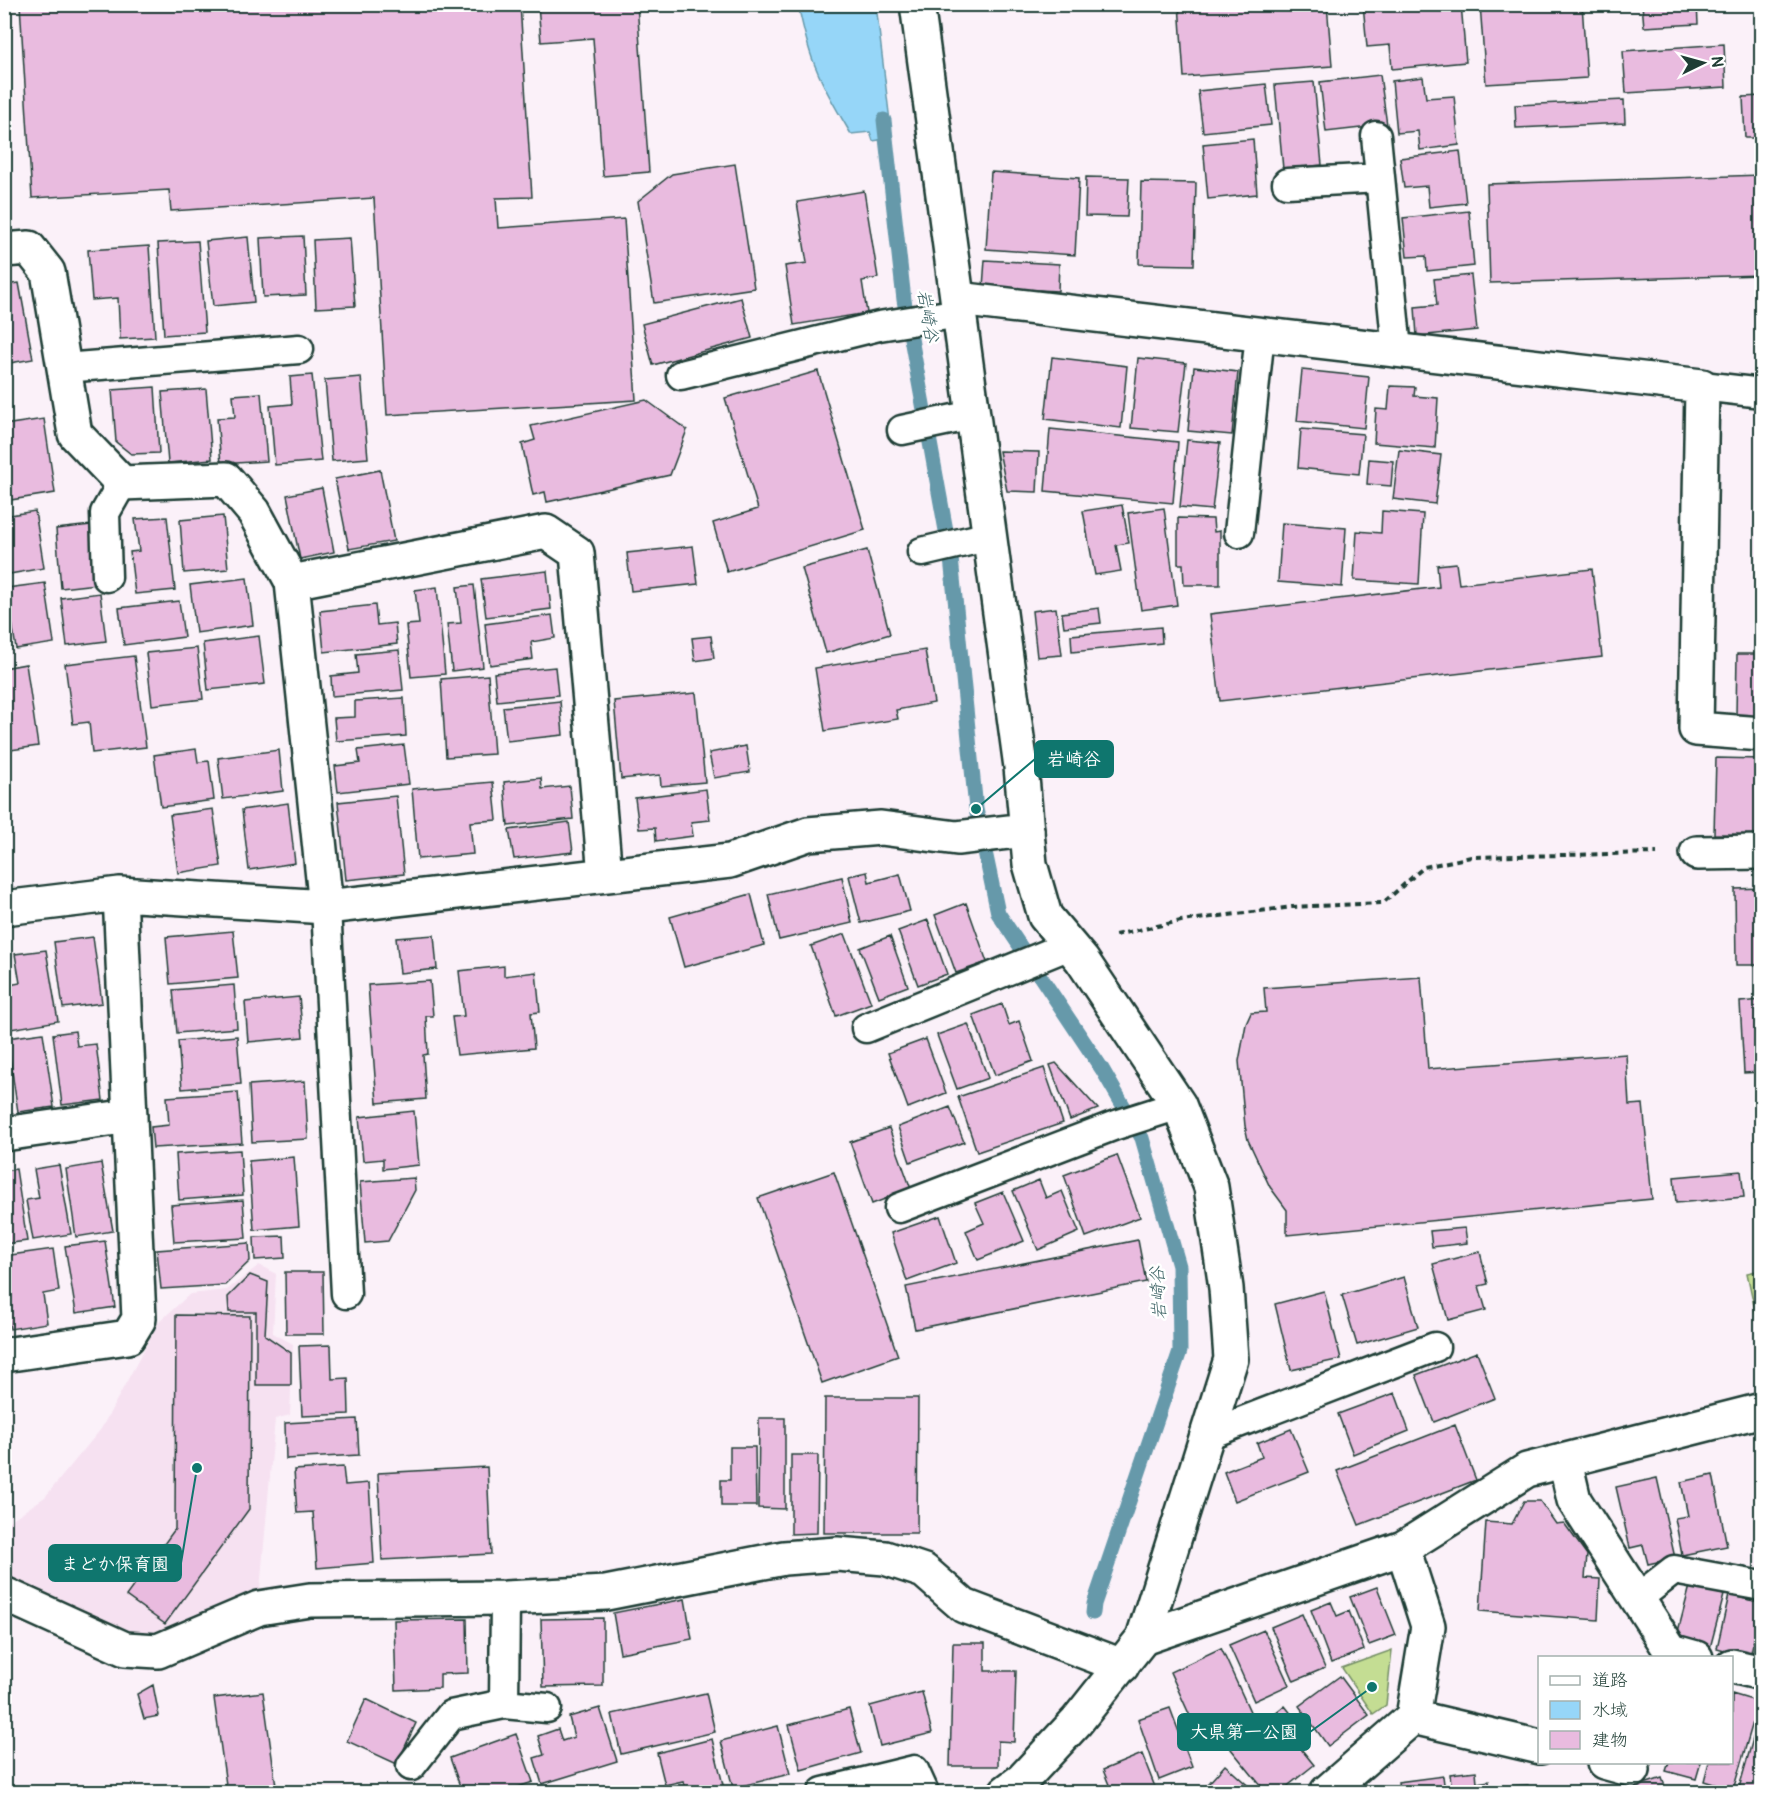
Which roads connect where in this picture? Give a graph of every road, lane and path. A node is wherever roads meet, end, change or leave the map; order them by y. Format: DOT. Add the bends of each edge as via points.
graph roads {
  1 [pos="917,4"];
  2 [pos="1376,136"];
  3 [pos="1380,178"];
  4 [pos="1287,183"];
  5 [pos="4,250"];
  6 [pos="959,306"];
  7 [pos="1260,334"];
  8 [pos="299,349"];
  9 [pos="1397,350"];
  10 [pos="64,368"];
  11 [pos="681,375"];
  12 [pos="1702,386"];
  13 [pos="1761,393"];
  14 [pos="973,415"];
  15 [pos="902,430"];
  16 [pos="122,483"];
  17 [pos="1239,533"];
  18 [pos="990,536"];
  19 [pos="922,552"];
  20 [pos="107,577"];
  21 [pos="292,582"];
  22 [pos="1761,734"];
  23 [pos="1018,832"];
  24 [pos="1761,852"];
  25 [pos="1697,853"];
  26 [pos="605,875"];
  27 [pos="120,894"];
  28 [pos="326,907"];
  29 [pos="4,908"];
  30 [pos="1070,945"];
  31 [pos="867,1028"];
  32 [pos="1179,1105"];
  33 [pos="130,1116"];
  34 [pos="4,1134"];
  35 [pos="899,1208"];
  36 [pos="346,1294"];
  37 [pos="1435,1347"];
  38 [pos="4,1355"];
  39 [pos="1761,1410"];
  40 [pos="1207,1435"];
  41 [pos="1565,1461"];
  42 [pos="1403,1548"];
  43 [pos="1761,1586"];
  44 [pos="4,1594"];
  45 [pos="505,1598"];
  46 [pos="1638,1598"];
  47 [pos="1143,1638"];
  48 [pos="1688,1656"];
  49 [pos="1122,1665"];
  50 [pos="1733,1667"];
  51 [pos="1761,1674"];
  52 [pos="504,1704"];
  53 [pos="547,1708"];
  54 [pos="1413,1717"];
  55 [pos="1538,1747"];
  56 [pos="411,1766"];
  57 [pos="823,1792"];
  58 [pos="924,1792"];
  59 [pos="1006,1792"];
  60 [pos="1327,1792"];
  1 -- 6 [label="street"];
  2 -- 3 [label="lane"];
  3 -- 4 [label="lane"];
  3 -- 9 [label="lane"];
  5 -- 10 [label="street" via="29,248 48,272"];
  6 -- 7 [label="street"];
  6 -- 11 [label="lane"];
  6 -- 14 [label="street"];
  7 -- 9 [label="street"];
  7 -- 17 [label="lane"];
  8 -- 10 [label="lane"];
  9 -- 12 [label="street"];
  10 -- 16 [label="street" via="75,434"];
  12 -- 13 [label="lane"];
  12 -- 22 [label="street" via="1696,729"];
  14 -- 15 [label="lane"];
  14 -- 18 [label="street"];
  16 -- 20 [label="lane" via="105,513"];
  16 -- 21 [label="street" via="226,479 254,512"];
  18 -- 19 [label="lane"];
  18 -- 23 [label="street" via="1021,767"];
  21 -- 26 [label="street" via="546,532 577,553"];
  21 -- 28 [label="street"];
  23 -- 26 [label="street" via="957,838 881,828 808,834 730,861"];
  23 -- 30 [label="street" via="1046,916"];
  24 -- 25 [label="street"];
  25 -- 30 [label="path" via="1471,857 1424,867 1383,903 1292,907 1181,921"];
  26 -- 28 [label="street"];
  27 -- 28 [label="street"];
  27 -- 29 [label="street"];
  27 -- 33 [label="street"];
  28 -- 36 [label="lane"];
  30 -- 31 [label="lane"];
  30 -- 32 [label="street"];
  32 -- 35 [label="lane" via="1113,1126"];
  32 -- 40 [label="street" via="1211,1187 1226,1288 1231,1359"];
  33 -- 34 [label="street"];
  33 -- 38 [label="street" via="139,1319 128,1337"];
  37 -- 40 [label="lane"];
  39 -- 41 [label="street"];
  40 -- 47 [label="street"];
  41 -- 42 [label="street" via="1527,1470"];
  41 -- 46 [label="street" via="1574,1500"];
  42 -- 47 [label="street"];
  42 -- 54 [label="street" via="1428,1626"];
  43 -- 46 [label="lane" via="1674,1570"];
  44 -- 45 [label="street" via="124,1649 158,1651 259,1608 310,1600"];
  45 -- 49 [label="street" via="606,1593 784,1558 837,1554 885,1558 924,1571 964,1606"];
  45 -- 52 [label="lane"];
  46 -- 48 [label="street" via="1671,1652"];
  47 -- 49 [label="street"];
  49 -- 59 [label="street" via="1077,1721"];
  50 -- 51 [label="street"];
  52 -- 53 [label="lane"];
  52 -- 56 [label="lane" via="451,1715"];
  54 -- 55 [label="street"];
  54 -- 60 [label="street"];
  57 -- 58 [label="lane" via="914,1770"];
}
